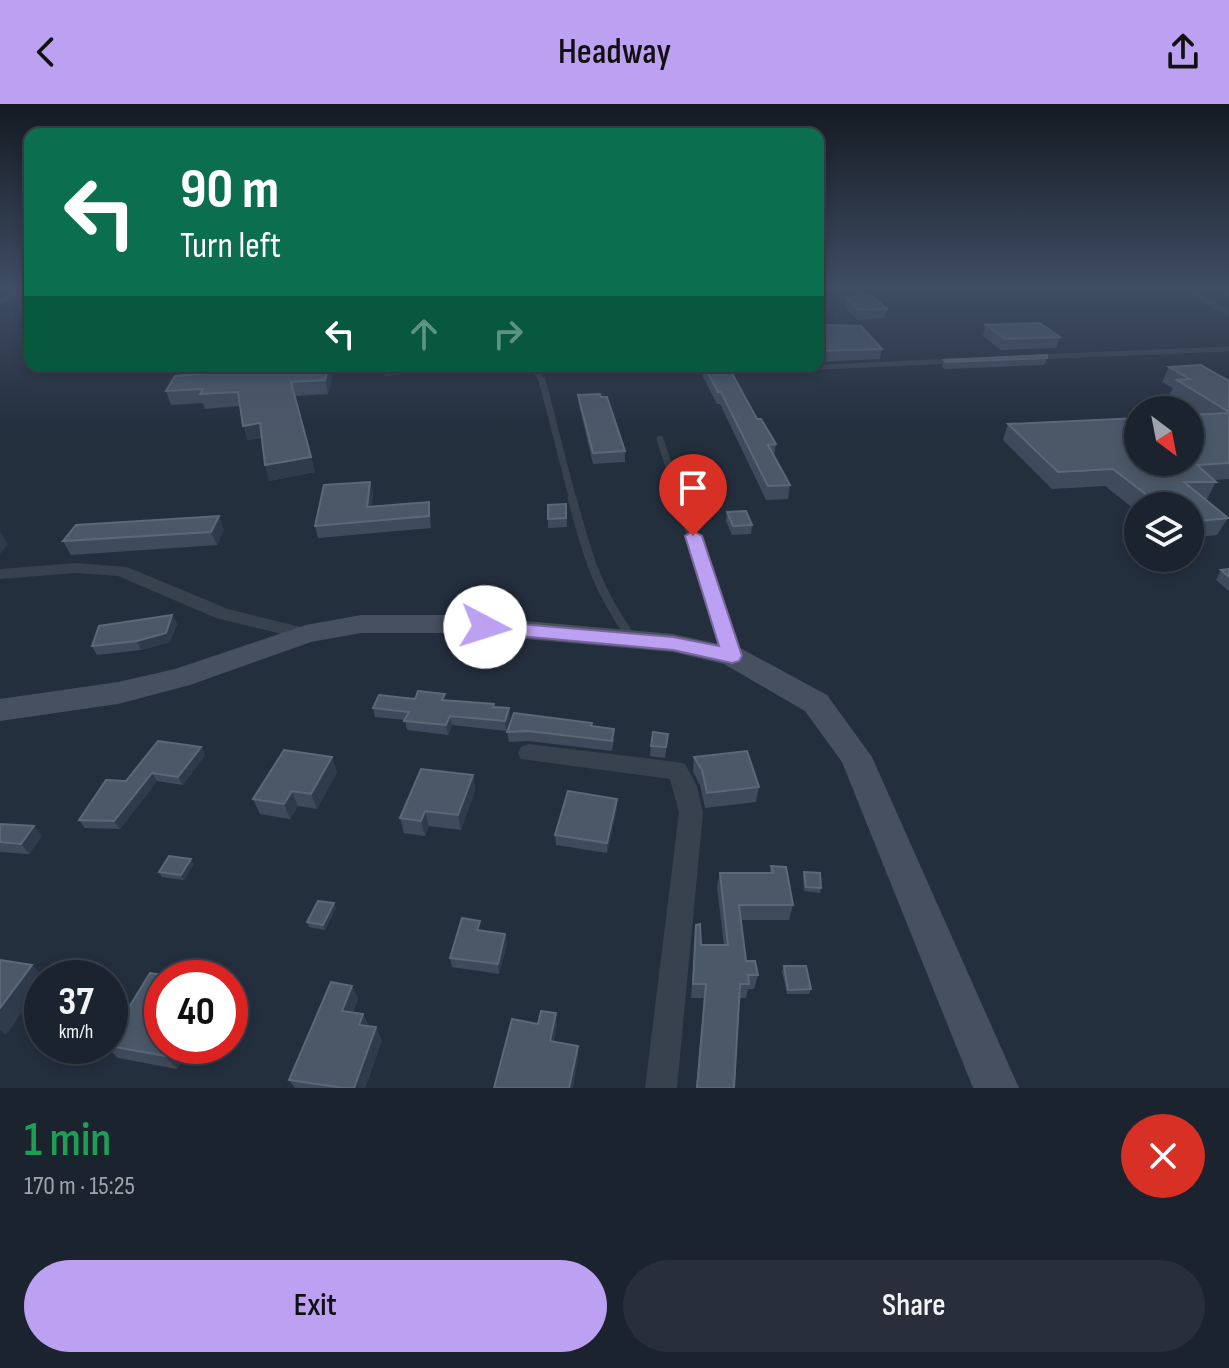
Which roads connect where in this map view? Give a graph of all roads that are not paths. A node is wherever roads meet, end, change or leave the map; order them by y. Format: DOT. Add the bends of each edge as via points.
graph roads {
  1 [pos="1229,349"];
  2 [pos="1025,358"];
  3 [pos="962,360"];
  4 [pos="824,367"];
  5 [pos="537,372"];
  6 [pos="660,439"];
  7 [pos="0,574"];
  8 [pos="306,634"];
  9 [pos="632,639"];
  10 [pos="732,656"];
  11 [pos="0,710"];
  12 [pos="529,753"];
  13 [pos="661,1088"];
  14 [pos="996,1088"];
  1 -- 2 [label="lane"];
  3 -- 4 [label="lane"];
  5 -- 9 [label="lane" via="590,565 605,600"];
  6 -- 10 [label="lane"];
  7 -- 8 [label="street" via="76,568 121,571 223,614"];
  8 -- 9 [label="street" via="361,624 455,624"];
  8 -- 11 [label="street" via="180,678"];
  9 -- 10 [label="street"];
  10 -- 14 [label="street" via="816,703 856,757"];
  12 -- 13 [label="street" via="677,771 685,786 691,813"];
}
